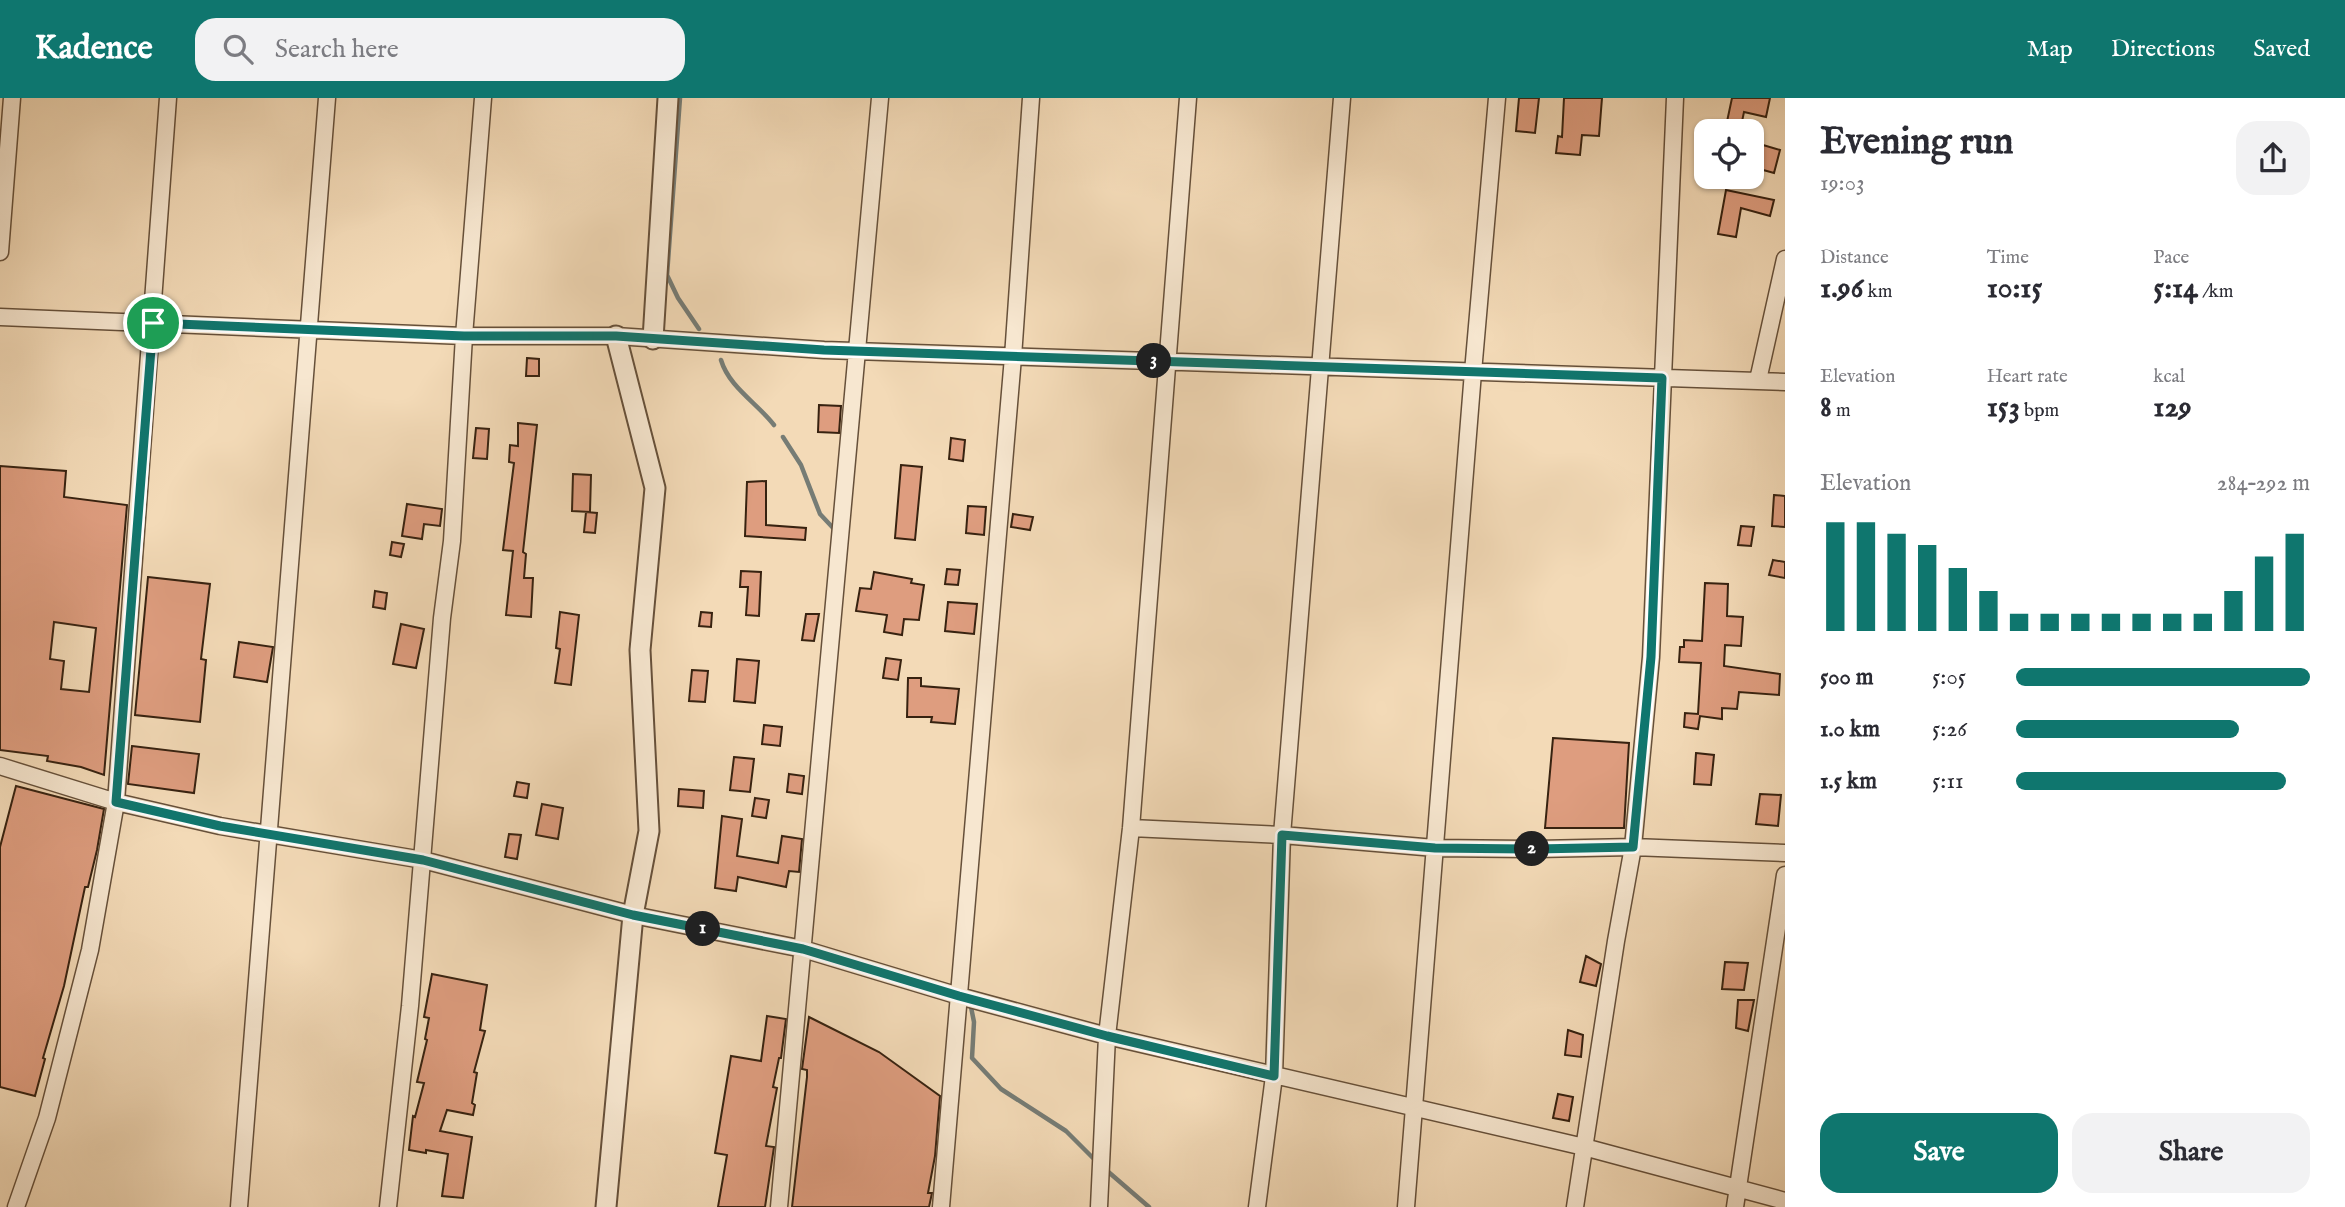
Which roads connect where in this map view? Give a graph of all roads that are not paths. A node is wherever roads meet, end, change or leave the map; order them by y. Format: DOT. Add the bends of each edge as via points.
graph roads {
  1 [pos="12,98"];
  2 [pos="168,98"];
  3 [pos="327,98"];
  4 [pos="483,98"];
  5 [pos="668,98"];
  6 [pos="880,98"];
  7 [pos="1031,98"];
  8 [pos="1188,98"];
  9 [pos="1342,98"];
  10 [pos="1497,98"];
  11 [pos="1675,98"];
  12 [pos="0,252"];
  13 [pos="1785,260"];
  14 [pos="0,317"];
  15 [pos="153,323"];
  16 [pos="309,329"];
  17 [pos="464,336"];
  18 [pos="616,336"];
  19 [pos="653,339"];
  20 [pos="858,352"];
  21 [pos="1013,357"];
  22 [pos="1166,362"];
  23 [pos="1319,367"];
  24 [pos="1473,372"];
  25 [pos="1662,378"];
  26 [pos="1758,380"];
  27 [pos="1785,382"];
  28 [pos="0,766"];
  29 [pos="116,802"];
  30 [pos="1131,828"];
  31 [pos="269,834"];
  32 [pos="1282,835"];
  33 [pos="1633,847"];
  34 [pos="1435,848"];
  35 [pos="1785,853"];
  36 [pos="423,860"];
  37 [pos="1785,875"];
  38 [pos="633,915"];
  39 [pos="803,949"];
  40 [pos="959,996"];
  41 [pos="1107,1036"];
  42 [pos="1274,1076"];
  43 [pos="1414,1109"];
  44 [pos="1584,1147"];
  45 [pos="1738,1189"];
  46 [pos="1785,1201"];
  47 [pos="16,1207"];
  48 [pos="239,1207"];
  49 [pos="388,1207"];
  50 [pos="606,1207"];
  51 [pos="779,1207"];
  52 [pos="941,1207"];
  53 [pos="1099,1207"];
  54 [pos="1257,1207"];
  55 [pos="1406,1207"];
  56 [pos="1575,1207"];
  57 [pos="1735,1207"];
  1 -- 12 [label="street"];
  2 -- 15 [label="street"];
  3 -- 16 [label="street"];
  4 -- 17 [label="street"];
  5 -- 19 [label="street"];
  6 -- 20 [label="street"];
  7 -- 21 [label="street"];
  8 -- 22 [label="street"];
  9 -- 23 [label="street"];
  10 -- 24 [label="street"];
  11 -- 25 [label="street"];
  13 -- 26 [label="street"];
  14 -- 15 [label="street"];
  15 -- 16 [label="street"];
  15 -- 29 [label="street"];
  16 -- 17 [label="street"];
  16 -- 31 [label="street"];
  17 -- 18 [label="street"];
  17 -- 36 [label="street" via="452,541"];
  18 -- 19 [label="street"];
  18 -- 38 [label="street" via="655,488 640,650 649,831"];
  19 -- 20 [label="street"];
  20 -- 21 [label="street"];
  20 -- 39 [label="street"];
  21 -- 22 [label="street"];
  21 -- 40 [label="street"];
  22 -- 23 [label="street"];
  22 -- 30 [label="street"];
  23 -- 24 [label="street"];
  23 -- 32 [label="street"];
  24 -- 25 [label="street"];
  24 -- 34 [label="street"];
  25 -- 26 [label="street"];
  25 -- 33 [label="street" via="1651,657"];
  26 -- 27 [label="street"];
  28 -- 29 [label="street"];
  29 -- 31 [label="street"];
  29 -- 47 [label="street" via="90,950 47,1118"];
  30 -- 32 [label="street"];
  30 -- 41 [label="street"];
  31 -- 36 [label="street"];
  31 -- 48 [label="street"];
  32 -- 34 [label="street"];
  32 -- 42 [label="street"];
  33 -- 34 [label="street"];
  33 -- 35 [label="street"];
  33 -- 44 [label="street"];
  34 -- 43 [label="street"];
  36 -- 38 [label="street"];
  36 -- 49 [label="street"];
  37 -- 45 [label="street"];
  38 -- 39 [label="street"];
  38 -- 50 [label="street"];
  39 -- 40 [label="street"];
  39 -- 51 [label="street"];
  40 -- 41 [label="street"];
  40 -- 52 [label="street"];
  41 -- 42 [label="street"];
  41 -- 53 [label="street"];
  42 -- 43 [label="street"];
  42 -- 54 [label="street"];
  43 -- 44 [label="street"];
  43 -- 55 [label="street"];
  44 -- 45 [label="street"];
  44 -- 56 [label="street"];
  45 -- 46 [label="street"];
  45 -- 57 [label="street"];
}
